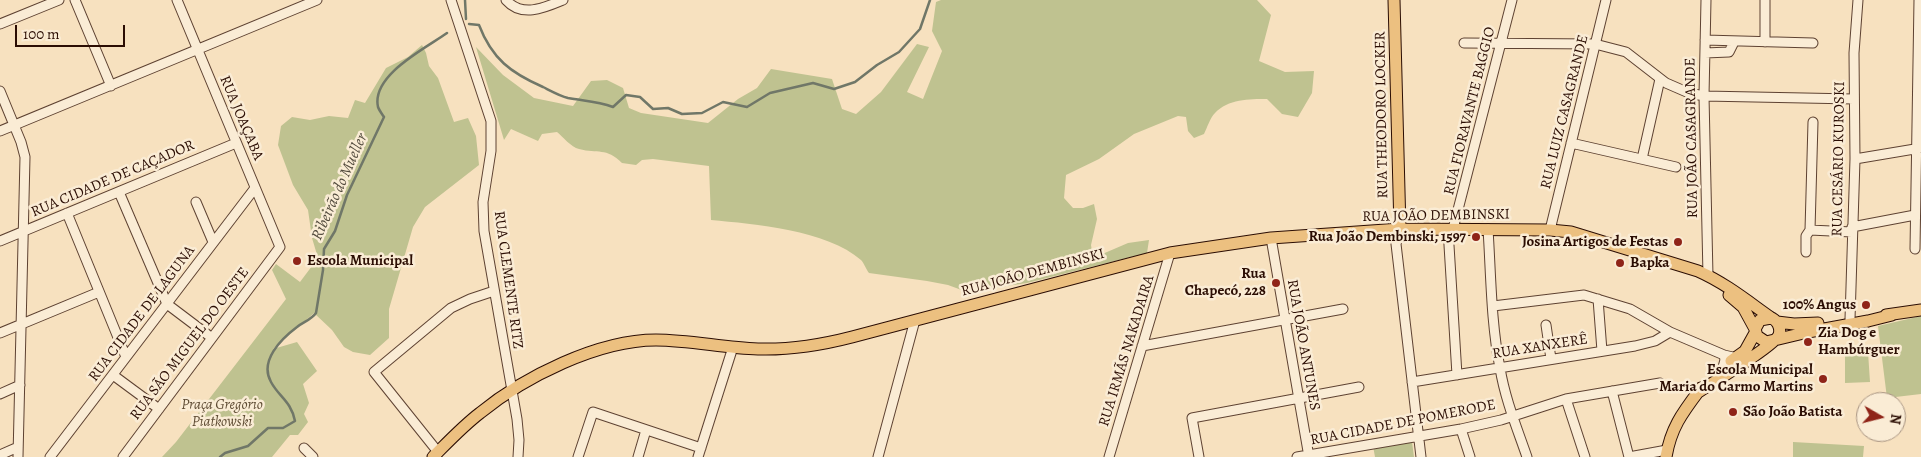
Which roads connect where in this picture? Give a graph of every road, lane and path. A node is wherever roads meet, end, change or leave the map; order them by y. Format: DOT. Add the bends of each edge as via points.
graph roads {
  1 [pos="59,0"];
  2 [pos="75,0"];
  3 [pos="177,0"];
  4 [pos="317,0"];
  5 [pos="451,0"];
  6 [pos="506,0"];
  7 [pos="563,0"];
  8 [pos="1394,0"];
  9 [pos="1512,0"];
  10 [pos="1606,0"];
  11 [pos="1706,0"];
  12 [pos="1765,0"];
  13 [pos="1858,0"];
  14 [pos="1919,0"];
  15 [pos="0,24"];
  16 [pos="1705,40"];
  17 [pos="1734,42"];
  18 [pos="1765,42"];
  19 [pos="1464,43"];
  20 [pos="1813,43"];
  21 [pos="1501,44"];
  22 [pos="1595,44"];
  23 [pos="197,50"];
  24 [pos="1705,53"];
  25 [pos="1660,79"];
  26 [pos="111,86"];
  27 [pos="0,91"];
  28 [pos="1704,96"];
  29 [pos="1854,99"];
  30 [pos="1812,122"];
  31 [pos="14,126"];
  32 [pos="0,131"];
  33 [pos="236,143"];
  34 [pos="1572,143"];
  35 [pos="1918,148"];
  36 [pos="1642,159"];
  37 [pos="1855,159"];
  38 [pos="1676,167"];
  39 [pos="255,188"];
  40 [pos="119,192"];
  41 [pos="196,202"];
  42 [pos="67,213"];
  43 [pos="1915,215"];
  44 [pos="1400,229"];
  45 [pos="1451,229"];
  46 [pos="1488,229"];
  47 [pos="1550,230"];
  48 [pos="1810,230"];
  49 [pos="1852,230"];
  50 [pos="23,232"];
  51 [pos="1271,238"];
  52 [pos="0,241"];
  53 [pos="214,242"];
  54 [pos="280,247"];
  55 [pos="1915,249"];
  56 [pos="1170,252"];
  57 [pos="1806,252"];
  58 [pos="1673,265"];
  59 [pos="1708,276"];
  60 [pos="494,291"];
  61 [pos="100,292"];
  62 [pos="1598,298"];
  63 [pos="167,304"];
  64 [pos="1493,306"];
  65 [pos="1343,309"];
  66 [pos="1921,310"];
  67 [pos="1892,315"];
  68 [pos="1850,319"];
  69 [pos="915,320"];
  70 [pos="1285,320"];
  71 [pos="1774,320"];
  72 [pos="21,324"];
  73 [pos="1546,325"];
  74 [pos="1755,331"];
  75 [pos="1670,332"];
  76 [pos="0,334"];
  77 [pos="212,338"];
  78 [pos="1773,341"];
  79 [pos="1142,346"];
  80 [pos="733,347"];
  81 [pos="1602,351"];
  82 [pos="1724,355"];
  83 [pos="126,357"];
  84 [pos="1737,358"];
  85 [pos="1551,359"];
  86 [pos="1723,367"];
  87 [pos="1500,368"];
  88 [pos="113,374"];
  89 [pos="1457,375"];
  90 [pos="1412,382"];
  91 [pos="1660,384"];
  92 [pos="20,385"];
  93 [pos="1359,387"];
  94 [pos="512,390"];
  95 [pos="1612,391"];
  96 [pos="1697,393"];
  97 [pos="0,394"];
  98 [pos="1299,398"];
  99 [pos="1566,399"];
  100 [pos="159,409"];
  101 [pos="1513,416"];
  102 [pos="1461,429"];
  103 [pos="646,430"];
  104 [pos="1419,436"];
  105 [pos="18,447"];
  106 [pos="304,448"];
  107 [pos="699,452"];
  108 [pos="436,454"];
  109 [pos="1666,454"];
  110 [pos="0,455"];
  111 [pos="1309,456"];
  112 [pos="18,457"];
  113 [pos="50,457"];
  114 [pos="123,457"];
  115 [pos="313,457"];
  116 [pos="518,457"];
  117 [pos="578,457"];
  118 [pos="638,457"];
  119 [pos="878,457"];
  120 [pos="1109,457"];
  121 [pos="1199,457"];
  122 [pos="1297,457"];
  123 [pos="1421,457"];
  124 [pos="1470,457"];
  125 [pos="1527,457"];
  126 [pos="1585,457"];
  127 [pos="1629,457"];
  1 -- 15 [label="street"];
  2 -- 26 [label="street"];
  3 -- 23 [label="street, RUA JOAÇABA"];
  4 -- 23 [label="street"];
  5 -- 60 [label="street, RUA CLEMENTE RITZ" via="490,121 491,151 483,216"];
  6 -- 7 [label="street" via="512,6 526,10 541,9"];
  8 -- 44 [label="main road, RUA THEODORO LOCKER"];
  9 -- 21 [label="street, RUA FIORAVANTE BAGGIO"];
  10 -- 22 [label="street, RUA LUIZ CASAGRANDE"];
  11 -- 16 [label="street, RUA JOÃO CASAGRANDE"];
  12 -- 18 [label="street"];
  13 -- 29 [label="street, RUA CESÁRIO KUROSKI"];
  14 -- 35 [label="street"];
  16 -- 17 [label="street"];
  16 -- 24 [label="street, RUA JOÃO CASAGRANDE"];
  17 -- 18 [label="street"];
  17 -- 24 [label="street" via="1728,52"];
  18 -- 20 [label="street"];
  19 -- 21 [label="street"];
  21 -- 22 [label="street"];
  21 -- 45 [label="street, RUA FIORAVANTE BAGGIO"];
  22 -- 25 [label="street" via="1626,52"];
  22 -- 34 [label="street, RUA LUIZ CASAGRANDE"];
  23 -- 26 [label="street"];
  23 -- 33 [label="street, RUA JOAÇABA"];
  24 -- 28 [label="street, RUA JOÃO CASAGRANDE"];
  25 -- 28 [label="street" via="1680,90"];
  25 -- 36 [label="street"];
  26 -- 31 [label="street"];
  27 -- 31 [label="street"];
  28 -- 29 [label="street"];
  28 -- 59 [label="street, RUA JOÃO CASAGRANDE"];
  29 -- 37 [label="street, RUA CESÁRIO KUROSKI"];
  30 -- 48 [label="street"];
  31 -- 32 [label="street"];
  31 -- 50 [label="street" via="25,157"];
  33 -- 39 [label="street, RUA JOAÇABA"];
  33 -- 40 [label="street, RUA CIDADE DE CAÇADOR"];
  34 -- 36 [label="street"];
  34 -- 47 [label="street, RUA LUIZ CASAGRANDE"];
  35 -- 37 [label="street"];
  35 -- 43 [label="street"];
  36 -- 38 [label="street"];
  37 -- 49 [label="street, RUA CESÁRIO KUROSKI"];
  39 -- 53 [label="street, RUA CIDADE DE LAGUNA"];
  39 -- 54 [label="street, RUA JOAÇABA"];
  40 -- 42 [label="street, RUA CIDADE DE CAÇADOR"];
  40 -- 63 [label="street"];
  41 -- 53 [label="street"];
  42 -- 50 [label="street, RUA CIDADE DE CAÇADOR"];
  42 -- 61 [label="street"];
  43 -- 49 [label="street"];
  43 -- 55 [label="street"];
  44 -- 45 [label="main road, RUA JOÃO DEMBINSKI"];
  44 -- 51 [label="main road, RUA JOÃO DEMBINSKI"];
  44 -- 90 [label="street" via="1396,244"];
  45 -- 46 [label="main road, RUA JOÃO DEMBINSKI"];
  45 -- 89 [label="street, RUA FIORAVANTE BAGGIO"];
  46 -- 47 [label="main road, RUA JOÃO DEMBINSKI"];
  46 -- 64 [label="street"];
  47 -- 58 [label="main road, RUA JOÃO DEMBINSKI" via="1579,233"];
  48 -- 49 [label="street"];
  48 -- 57 [label="street" via="1806,236"];
  49 -- 68 [label="street, RUA CESÁRIO KUROSKI"];
  50 -- 52 [label="street, RUA CIDADE DE CAÇADOR"];
  50 -- 72 [label="street"];
  51 -- 56 [label="main road, RUA JOÃO DEMBINSKI"];
  51 -- 70 [label="street, RUA JOÃO ANTUNES"];
  53 -- 63 [label="street, RUA CIDADE DE LAGUNA"];
  54 -- 77 [label="street, RUA SÃO MIGUEL DO OESTE"];
  56 -- 69 [label="main road, RUA JOÃO DEMBINSKI"];
  56 -- 79 [label="street, RUA IRMÃS NAKADAIRA"];
  58 -- 59 [label="main road, RUA JOÃO DEMBINSKI"];
  58 -- 74 [label="main road, RUA JOÃO DEMBINSKI" via="1731,296 1743,307"];
  59 -- 71 [label="main road, RUA JOÃO DEMBINSKI"];
  60 -- 94 [label="street, RUA CLEMENTE RITZ"];
  60 -- 108 [label="street" via="451,308 374,372"];
  61 -- 72 [label="street"];
  61 -- 83 [label="street"];
  62 -- 64 [label="street" via="1579,295"];
  62 -- 75 [label="street" via="1637,313"];
  62 -- 81 [label="street"];
  63 -- 77 [label="street"];
  63 -- 83 [label="street, RUA CIDADE DE LAGUNA"];
  64 -- 87 [label="street"];
  65 -- 70 [label="street"];
  66 -- 67 [label="main road"];
  67 -- 68 [label="main road"];
  67 -- 78 [label="main road"];
  68 -- 71 [label="main road" via="1801,324"];
  69 -- 80 [label="main road, RUA JOÃO DEMBINSKI" via="813,345 775,349"];
  69 -- 119 [label="street"];
  70 -- 79 [label="street"];
  70 -- 98 [label="street, RUA JOÃO ANTUNES"];
  71 -- 74 [label="main road" via="1760,320"];
  71 -- 78 [label="main road" via="1780,332"];
  72 -- 76 [label="street"];
  72 -- 92 [label="street"];
  73 -- 85 [label="street"];
  74 -- 78 [label="main road" via="1762,341"];
  74 -- 84 [label="main road" via="1747,348"];
  75 -- 81 [label="street, RUA XANXERÊ" via="1656,340"];
  75 -- 82 [label="street"];
  77 -- 100 [label="street, RUA SÃO MIGUEL DO OESTE"];
  78 -- 96 [label="main road"];
  79 -- 120 [label="street, RUA IRMÃS NAKADAIRA"];
  80 -- 94 [label="main road, RUA JOÃO DEMBINSKI" via="658,340 612,344 584,354"];
  80 -- 107 [label="street"];
  81 -- 85 [label="street, RUA XANXERÊ"];
  82 -- 84 [label="street"];
  82 -- 86 [label="street"];
  83 -- 88 [label="street, RUA CIDADE DE LAGUNA"];
  84 -- 86 [label="main road"];
  85 -- 87 [label="street, RUA XANXERÊ"];
  86 -- 96 [label="main road"];
  87 -- 89 [label="street, RUA XANXERÊ"];
  87 -- 101 [label="street"];
  88 -- 100 [label="street"];
  88 -- 113 [label="street, RUA CIDADE DE LAGUNA"];
  89 -- 90 [label="street, RUA XANXERÊ"];
  90 -- 104 [label="street"];
  91 -- 95 [label="street, RUA CIDADE DE POMERODE"];
  92 -- 97 [label="street"];
  92 -- 105 [label="street"];
  93 -- 98 [label="street"];
  94 -- 108 [label="main road, RUA JOÃO DEMBINSKI" via="472,419"];
  94 -- 116 [label="street, RUA CLEMENTE RITZ"];
  95 -- 99 [label="street, RUA CIDADE DE POMERODE"];
  95 -- 127 [label="street"];
  96 -- 109 [label="main road" via="1677,420"];
  98 -- 111 [label="street, RUA JOÃO ANTUNES"];
  98 -- 121 [label="street" via="1192,418"];
  99 -- 101 [label="street, RUA CIDADE DE POMERODE"];
  99 -- 126 [label="street"];
  100 -- 114 [label="street, RUA SÃO MIGUEL DO OESTE"];
  101 -- 102 [label="street, RUA CIDADE DE POMERODE"];
  101 -- 125 [label="street"];
  102 -- 104 [label="street, RUA CIDADE DE POMERODE"];
  102 -- 124 [label="street"];
  103 -- 107 [label="street"];
  103 -- 117 [label="street" via="593,412"];
  103 -- 118 [label="street"];
  104 -- 111 [label="street, RUA CIDADE DE POMERODE"];
  104 -- 123 [label="street"];
  105 -- 110 [label="street"];
  105 -- 112 [label="street"];
  106 -- 115 [label="street"];
  109 -- 127 [label="street"];
  111 -- 122 [label="street, RUA CIDADE DE POMERODE"];
}
